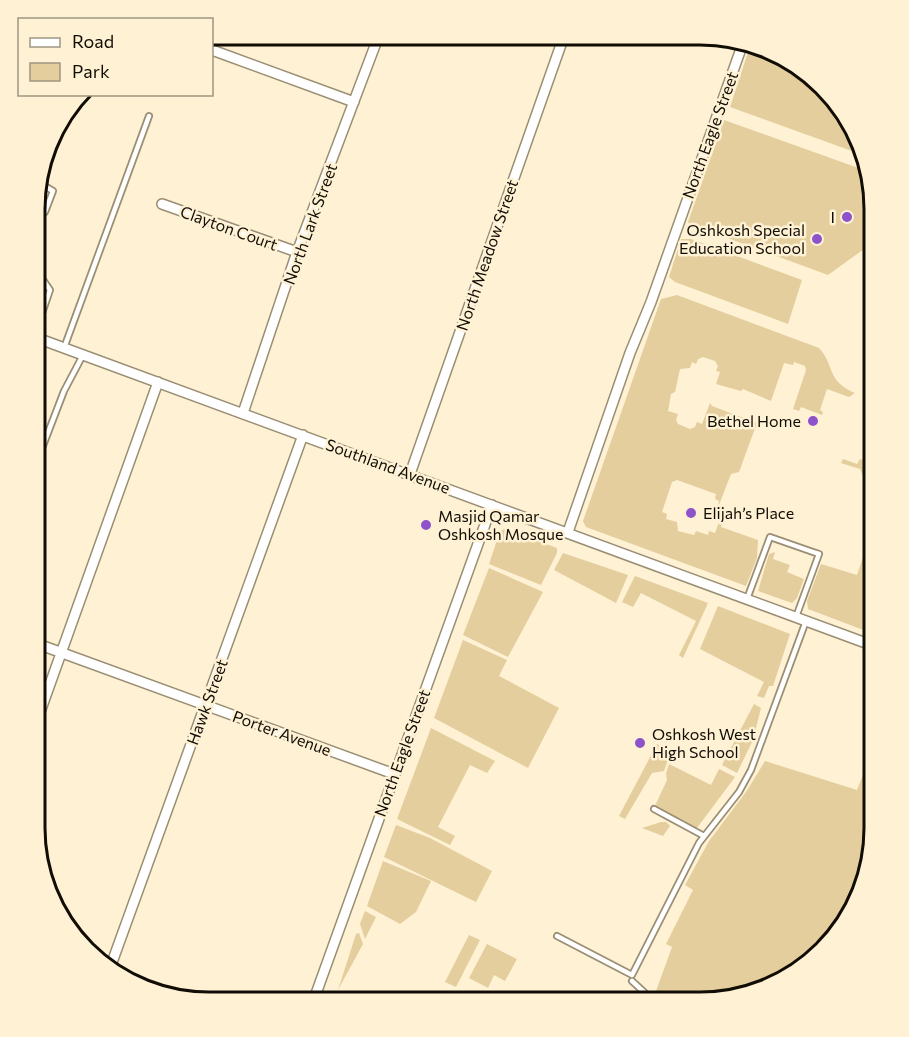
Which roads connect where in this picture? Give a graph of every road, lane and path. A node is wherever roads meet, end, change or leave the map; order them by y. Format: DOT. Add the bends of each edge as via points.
graph roads {
  1 [pos="374,45"];
  2 [pos="561,45"];
  3 [pos="213,50"];
  4 [pos="740,50"];
  5 [pos="354,102"];
  6 [pos="149,116"];
  7 [pos="46,187"];
  8 [pos="162,204"];
  9 [pos="45,212"];
  10 [pos="297,252"];
  11 [pos="45,283"];
  12 [pos="45,305"];
  13 [pos="45,341"];
  14 [pos="64,348"];
  15 [pos="83,355"];
  16 [pos="158,382"];
  17 [pos="243,413"];
  18 [pos="303,435"];
  19 [pos="45,441"];
  20 [pos="410,474"];
  21 [pos="492,505"];
  22 [pos="568,532"];
  23 [pos="747,599"];
  24 [pos="801,619"];
  25 [pos="864,642"];
  26 [pos="45,646"];
  27 [pos="61,652"];
  28 [pos="45,698"];
  29 [pos="206,706"];
  30 [pos="394,774"];
  31 [pos="654,809"];
  32 [pos="704,836"];
  33 [pos="557,936"];
  34 [pos="113,960"];
  35 [pos="632,981"];
  36 [pos="317,992"];
  37 [pos="644,992"];
  1 -- 5 [label="street, North Lark Street"];
  2 -- 20 [label="street, North Meadow Street"];
  3 -- 5 [label="street"];
  4 -- 22 [label="street, North Eagle Street"];
  5 -- 10 [label="street, North Lark Street"];
  6 -- 14 [label="lane"];
  7 -- 9 [label="lane" via="53,191"];
  8 -- 10 [label="street, Clayton Court"];
  10 -- 17 [label="street, North Lark Street"];
  11 -- 12 [label="lane" via="50,290"];
  13 -- 14 [label="street, Southland Avenue"];
  14 -- 15 [label="street, Southland Avenue"];
  15 -- 16 [label="street, Southland Avenue"];
  15 -- 19 [label="lane"];
  16 -- 17 [label="street, Southland Avenue"];
  16 -- 27 [label="street"];
  17 -- 18 [label="street, Southland Avenue"];
  18 -- 20 [label="street, Southland Avenue"];
  18 -- 29 [label="street, Hawk Street"];
  20 -- 21 [label="street, Southland Avenue"];
  21 -- 22 [label="street, Southland Avenue"];
  21 -- 30 [label="street, North Eagle Street"];
  22 -- 23 [label="street, Southland Avenue"];
  23 -- 24 [label="street, Southland Avenue"];
  23 -- 24 [label="lane" via="770,537 819,554"];
  24 -- 25 [label="street, Southland Avenue"];
  24 -- 32 [label="lane" via="751,770"];
  26 -- 27 [label="street, Porter Avenue"];
  27 -- 28 [label="street"];
  27 -- 29 [label="street, Porter Avenue"];
  29 -- 30 [label="street, Porter Avenue"];
  29 -- 34 [label="street, Hawk Street"];
  30 -- 36 [label="street, North Eagle Street"];
  31 -- 32 [label="lane"];
  32 -- 33 [label="lane" via="632,975"];
  35 -- 37 [label="lane"];
}
